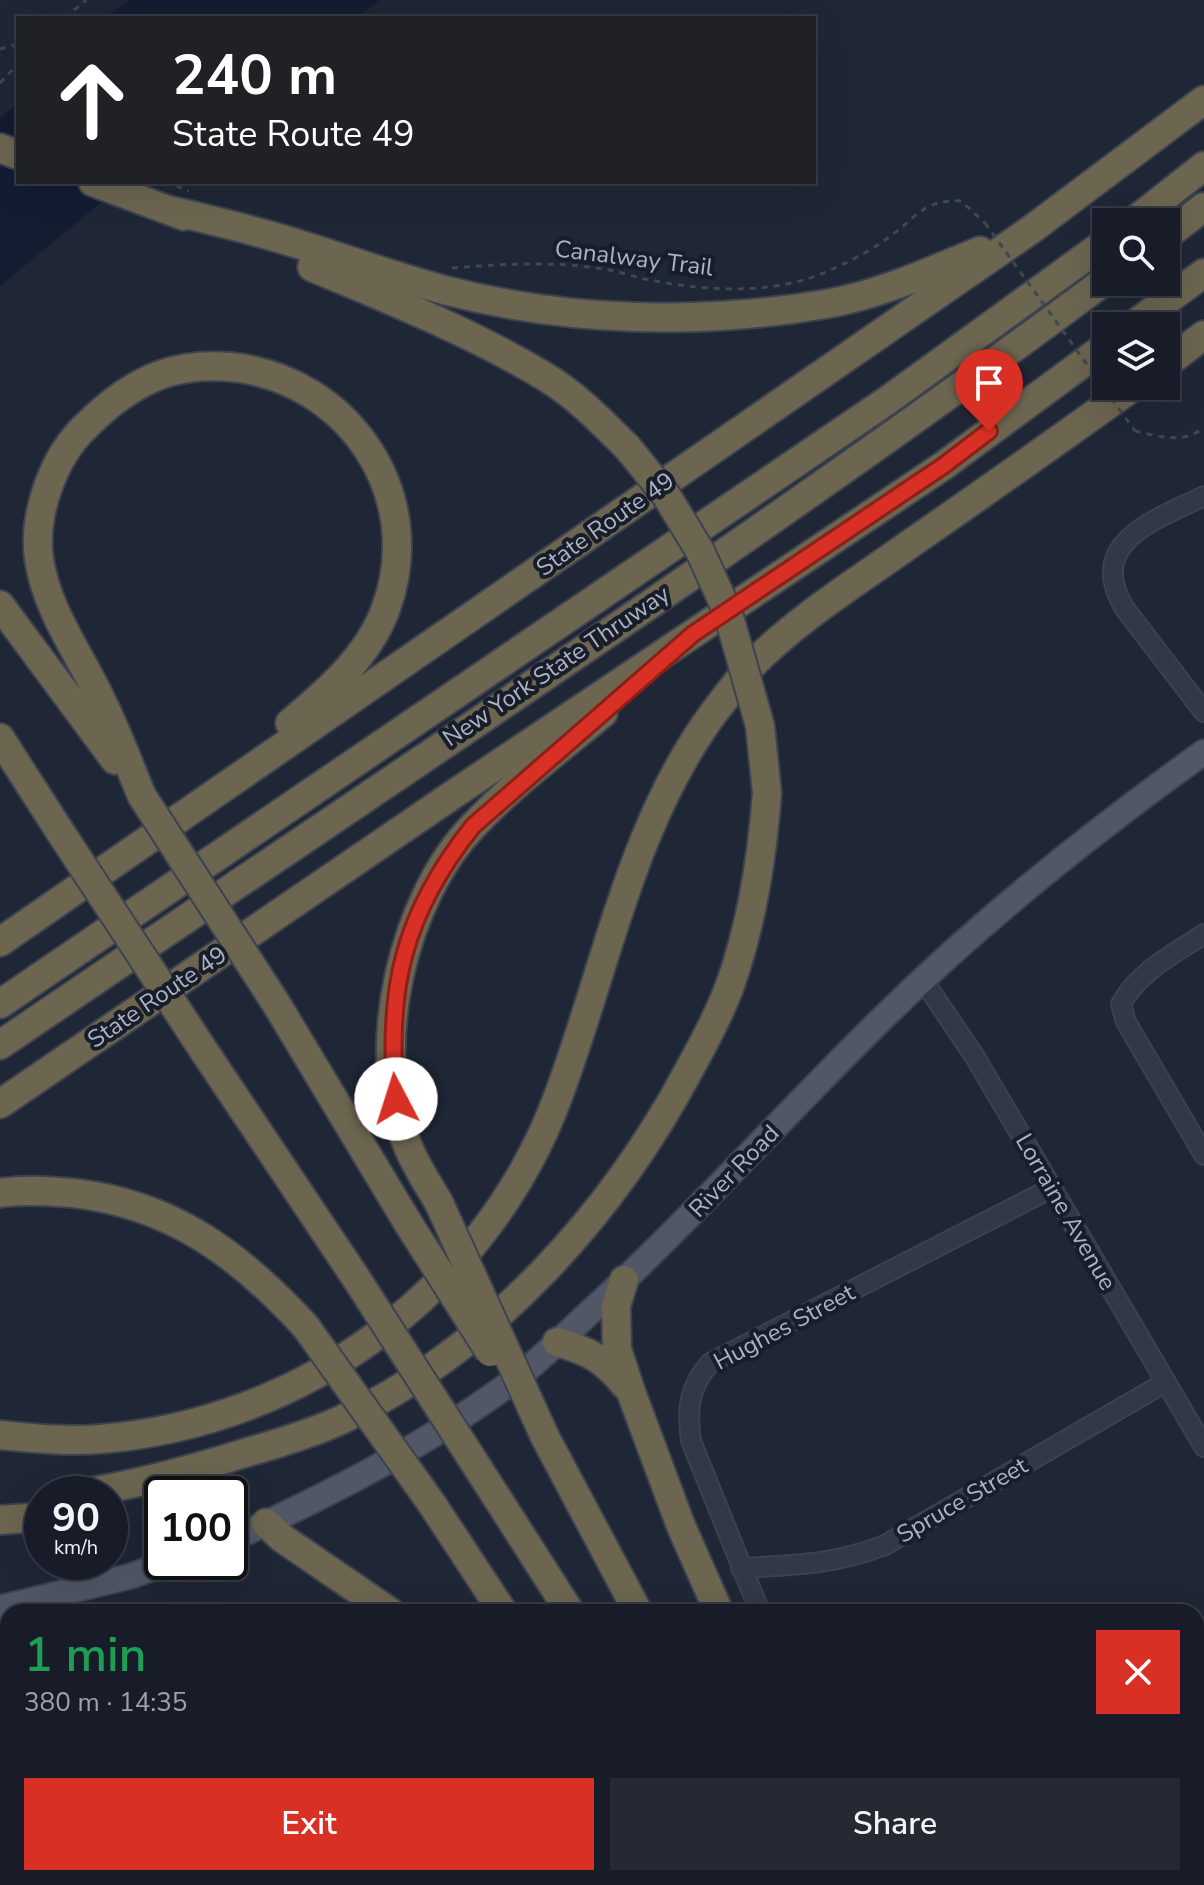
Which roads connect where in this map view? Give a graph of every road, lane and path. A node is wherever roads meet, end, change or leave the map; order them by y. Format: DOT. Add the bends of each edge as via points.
graph roads {
  1 [pos="86,0"];
  2 [pos="67,16"];
  3 [pos="16,66"];
  4 [pos="0,83"];
  5 [pos="1204,100"];
  6 [pos="1204,166"];
  7 [pos="104,184"];
  8 [pos="192,192"];
  9 [pos="167,196"];
  10 [pos="1204,207"];
  11 [pos="1151,208"];
  12 [pos="1180,225"];
  13 [pos="1032,229"];
  14 [pos="1092,252"];
  15 [pos="444,269"];
  16 [pos="1204,273"];
  17 [pos="1092,290"];
  18 [pos="1151,312"];
  19 [pos="1204,335"];
  20 [pos="1180,353"];
  21 [pos="1092,356"];
  22 [pos="1114,400"];
  23 [pos="1204,427"];
  24 [pos="1204,496"];
  25 [pos="0,605"];
  26 [pos="693,634"];
  27 [pos="1204,712"];
  28 [pos="0,738"];
  29 [pos="1204,752"];
  30 [pos="0,764"];
  31 [pos="142,796"];
  32 [pos="189,813"];
  33 [pos="59,830"];
  34 [pos="1204,934"];
  35 [pos="0,942"];
  36 [pos="923,980"];
  37 [pos="0,1004"];
  38 [pos="0,1045"];
  39 [pos="0,1104"];
  40 [pos="1204,1155"];
  41 [pos="1052,1188"];
  42 [pos="0,1193"];
  43 [pos="624,1280"];
  44 [pos="557,1342"];
  45 [pos="1166,1382"];
  46 [pos="631,1392"];
  47 [pos="343,1419"];
  48 [pos="0,1435"];
  49 [pos="545,1437"];
  50 [pos="1204,1447"];
  51 [pos="223,1476"];
  52 [pos="128,1484"];
  53 [pos="24,1500"];
  54 [pos="0,1502"];
  55 [pos="24,1518"];
  56 [pos="0,1520"];
  57 [pos="266,1523"];
  58 [pos="248,1532"];
  59 [pos="741,1568"];
  60 [pos="144,1571"];
  61 [pos="16,1604"];
  62 [pos="378,1604"];
  63 [pos="498,1604"];
  64 [pos="565,1604"];
  65 [pos="634,1604"];
  66 [pos="715,1604"];
  67 [pos="757,1604"];
  1 -- 2 [label="path"];
  3 -- 4 [label="path"];
  5 -- 13 [label="highway, State Route 49"];
  6 -- 11 [label="highway"];
  7 -- 9 [label="highway"];
  8 -- 9 [label="path"];
  9 -- 13 [label="highway" via="259,232 450,292 592,315 749,313 828,304 875,292"];
  9 -- 47 [label="highway, bridge" via="456,329 546,377 594,414 673,506 700,551 728,613 760,726 767,793 745,940 713,1025 669,1108 570,1243 508,1305 411,1382"];
  10 -- 12 [label="highway"];
  13 -- 32 [label="highway, State Route 49"];
  14 -- 37 [label="highway, New York State Thruway" via="888,400"];
  15 -- 23 [label="path, Canalway Trail, bridge" via="561,264 703,288 775,287 839,266 889,238 932,204 961,201 985,223 1135,431 1181,438"];
  16 -- 18 [label="highway"];
  17 -- 38 [label="highway, New York State Thruway" via="948,397"];
  19 -- 20 [label="highway"];
  21 -- 26 [label="highway, State Route 49" via="943,466"];
  22 -- 48 [label="highway" via="814,613 751,666 713,714 673,779 637,860 556,1102 532,1156 466,1256 425,1297 367,1343 280,1392 215,1417 97,1439"];
  24 -- 27 [label="street" via="1163,514 1118,547 1110,577 1125,609"];
  25 -- 31 [label="highway"];
  26 -- 39 [label="highway, State Route 49"];
  26 -- 49 [label="highway, bridge" via="473,826 444,865 416,920 397,981 391,1051 407,1143"];
  28 -- 33 [label="highway"];
  29 -- 36 [label="main road, River Road" via="1017,895"];
  30 -- 33 [label="highway"];
  31 -- 32 [label="highway" via="101,700 47,597 39,556 45,499 74,437 143,382 183,369 253,369 283,378 323,401 356,431 378,465 393,507 395,576 385,611 334,686"];
  31 -- 49 [label="highway, bridge"];
  32 -- 35 [label="highway, State Route 49"];
  33 -- 64 [label="highway, bridge"];
  34 -- 40 [label="street" via="1131,986 1121,1004 1126,1022"];
  36 -- 41 [label="street, Lorraine Avenue"];
  36 -- 43 [label="main road, River Road"];
  41 -- 45 [label="street, Lorraine Avenue"];
  41 -- 59 [label="street, Hughes Street" via="710,1363 699,1376 687,1416 691,1441"];
  42 -- 63 [label="highway, bridge" via="52,1191 142,1207 200,1234 244,1265 306,1327"];
  43 -- 44 [label="main road, River Road"];
  43 -- 46 [label="highway" via="616,1306 617,1349"];
  44 -- 46 [label="highway" via="588,1351"];
  44 -- 57 [label="main road, River Road" via="509,1384 449,1425"];
  45 -- 50 [label="street, Lorraine Avenue"];
  45 -- 59 [label="street, Spruce Street" via="885,1545 820,1564"];
  46 -- 66 [label="highway"];
  47 -- 51 [label="highway"];
  47 -- 52 [label="highway" via="167,1477"];
  49 -- 65 [label="highway"];
  53 -- 54 [label="highway"];
  55 -- 56 [label="highway"];
  57 -- 58 [label="main road, River Road"];
  57 -- 62 [label="highway"];
  59 -- 67 [label="street, Hughes Street"];
  60 -- 61 [label="main road"];
}
